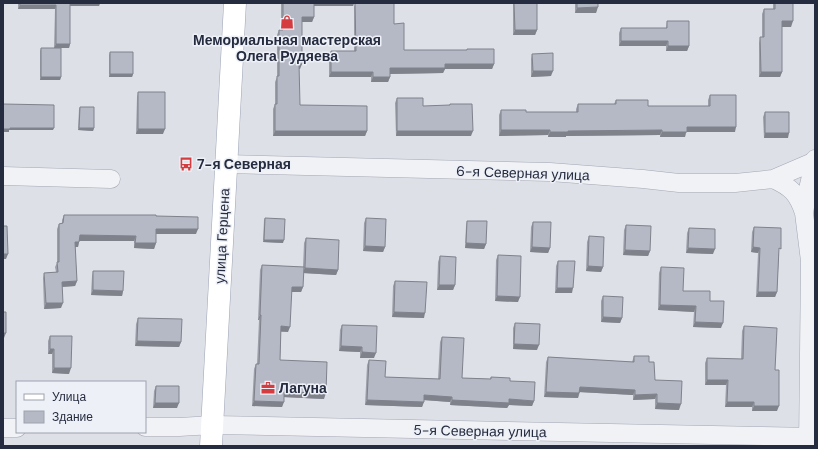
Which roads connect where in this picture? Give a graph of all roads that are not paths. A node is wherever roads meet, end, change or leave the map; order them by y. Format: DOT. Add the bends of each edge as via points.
graph roads {
  1 [pos="235,3"];
  2 [pos="815,160"];
  3 [pos="226,164"];
  4 [pos="3,176"];
  5 [pos="111,178"];
  6 [pos="773,179"];
  7 [pos="804,213"];
  8 [pos="146,427"];
  9 [pos="3,428"];
  10 [pos="16,428"];
  11 [pos="212,436"];
  12 [pos="811,440"];
  1 -- 3 [label="main road, улица Герцена"];
  2 -- 6 [label="street, 6-я Северная улица"];
  2 -- 7 [label="street"];
  3 -- 6 [label="street, 6-я Северная улица" via="550,172 679,183"];
  3 -- 11 [label="main road, улица Герцена"];
  4 -- 5 [label="street"];
  6 -- 7 [label="street" via="794,192"];
  7 -- 12 [label="street" via="810,261"];
  8 -- 11 [label="street, 5-я Северная улица" via="179,427"];
  9 -- 10 [label="street"];
  11 -- 12 [label="street, 5-я Северная улица"];
}
